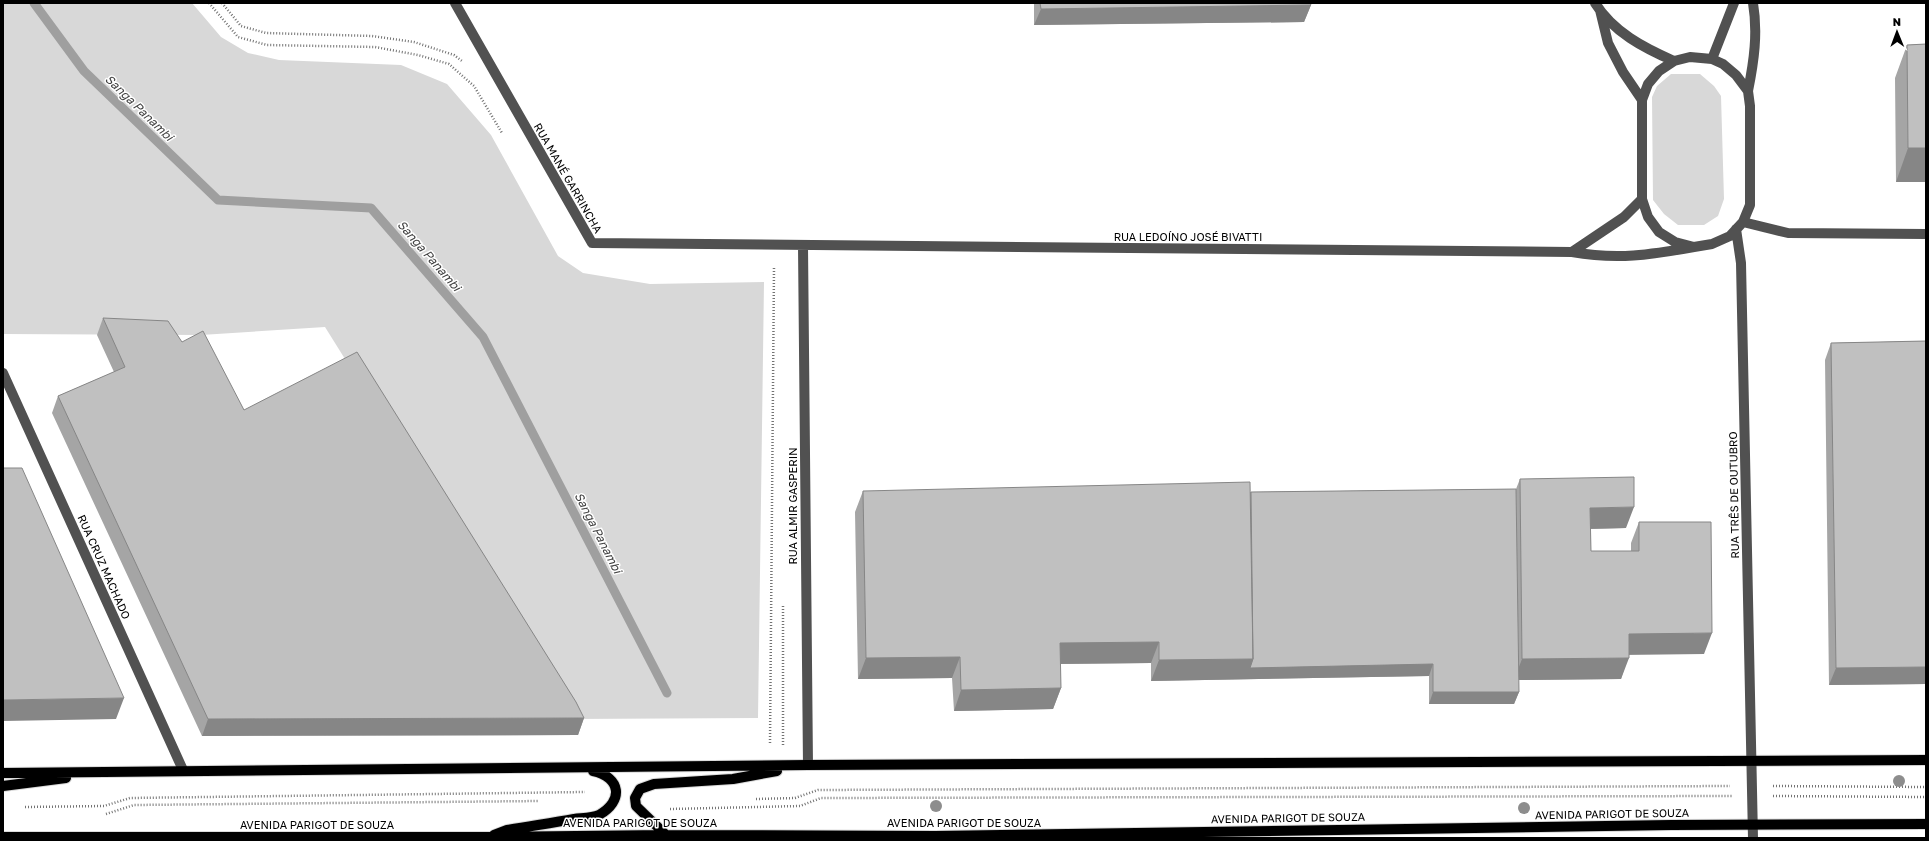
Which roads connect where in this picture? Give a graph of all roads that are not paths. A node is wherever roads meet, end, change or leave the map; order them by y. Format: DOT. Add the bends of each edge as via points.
graph roads {
  1 [pos="455,3"];
  2 [pos="1734,3"];
  3 [pos="1753,3"];
  4 [pos="1598,7"];
  5 [pos="1712,59"];
  6 [pos="1674,61"];
  7 [pos="1748,91"];
  8 [pos="1642,100"];
  9 [pos="1642,199"];
  10 [pos="1740,226"];
  11 [pos="1926,234"];
  12 [pos="803,246"];
  13 [pos="1694,247"];
  14 [pos="1572,252"];
  15 [pos="3,373"];
  16 [pos="1926,760"];
  17 [pos="1753,761"];
  18 [pos="808,765"];
  19 [pos="573,767"];
  20 [pos="183,770"];
  21 [pos="110,772"];
  22 [pos="3,773"];
  23 [pos="3,786"];
  24 [pos="1753,824"];
  25 [pos="1926,824"];
  26 [pos="666,835"];
  27 [pos="3,837"];
  28 [pos="212,837"];
  29 [pos="936,837"];
  30 [pos="491,838"];
  31 [pos="1753,838"];
  1 -- 12 [label="street, RUA MANÉ GARRINCHA" via="592,243"];
  2 -- 5 [label="street"];
  3 -- 7 [label="street" via="1756,23 1755,57"];
  4 -- 6 [label="street" via="1627,36 1643,47"];
  4 -- 8 [label="street" via="1608,43"];
  5 -- 6 [label="street" via="1690,57"];
  5 -- 7 [label="street" via="1736,75"];
  6 -- 8 [label="street" via="1659,71 1648,84"];
  7 -- 10 [label="street" via="1750,205"];
  8 -- 9 [label="street"];
  9 -- 13 [label="street" via="1648,217 1659,232 1675,242"];
  9 -- 14 [label="street" via="1624,217"];
  10 -- 11 [label="street" via="1788,233"];
  10 -- 13 [label="street, RUA LEDOÍNO JOSÉ BIVATTI" via="1730,236 1712,244"];
  10 -- 17 [label="street, RUA TRÊS DE OUTUBRO"];
  12 -- 14 [label="street, RUA LEDOÍNO JOSÉ BIVATTI"];
  12 -- 18 [label="street, RUA ALMIR GASPERIN"];
  13 -- 14 [label="street, RUA LEDOÍNO JOSÉ BIVATTI" via="1657,254 1618,257"];
  15 -- 20 [label="street, RUA CRUZ MACHADO"];
  16 -- 17 [label="main road"];
  17 -- 18 [label="main road"];
  17 -- 24 [label="street, RUA TRÊS DE OUTUBRO"];
  18 -- 19 [label="main road"];
  18 -- 26 [label="main road" via="733,780 654,784 640,789 635,798 636,806"];
  19 -- 20 [label="main road"];
  19 -- 30 [label="main road" via="604,773 616,786 617,795 614,803 598,816 507,830"];
  20 -- 21 [label="main road"];
  21 -- 22 [label="main road"];
  21 -- 23 [label="main road"];
  24 -- 25 [label="main road, AVENIDA PARIGOT DE SOUZA"];
  24 -- 29 [label="main road, AVENIDA PARIGOT DE SOUZA"];
  24 -- 31 [label="street"];
  26 -- 29 [label="main road, AVENIDA PARIGOT DE SOUZA"];
  26 -- 30 [label="main road, AVENIDA PARIGOT DE SOUZA"];
  27 -- 28 [label="main road, AVENIDA PARIGOT DE SOUZA"];
  28 -- 30 [label="main road, AVENIDA PARIGOT DE SOUZA"];
}
